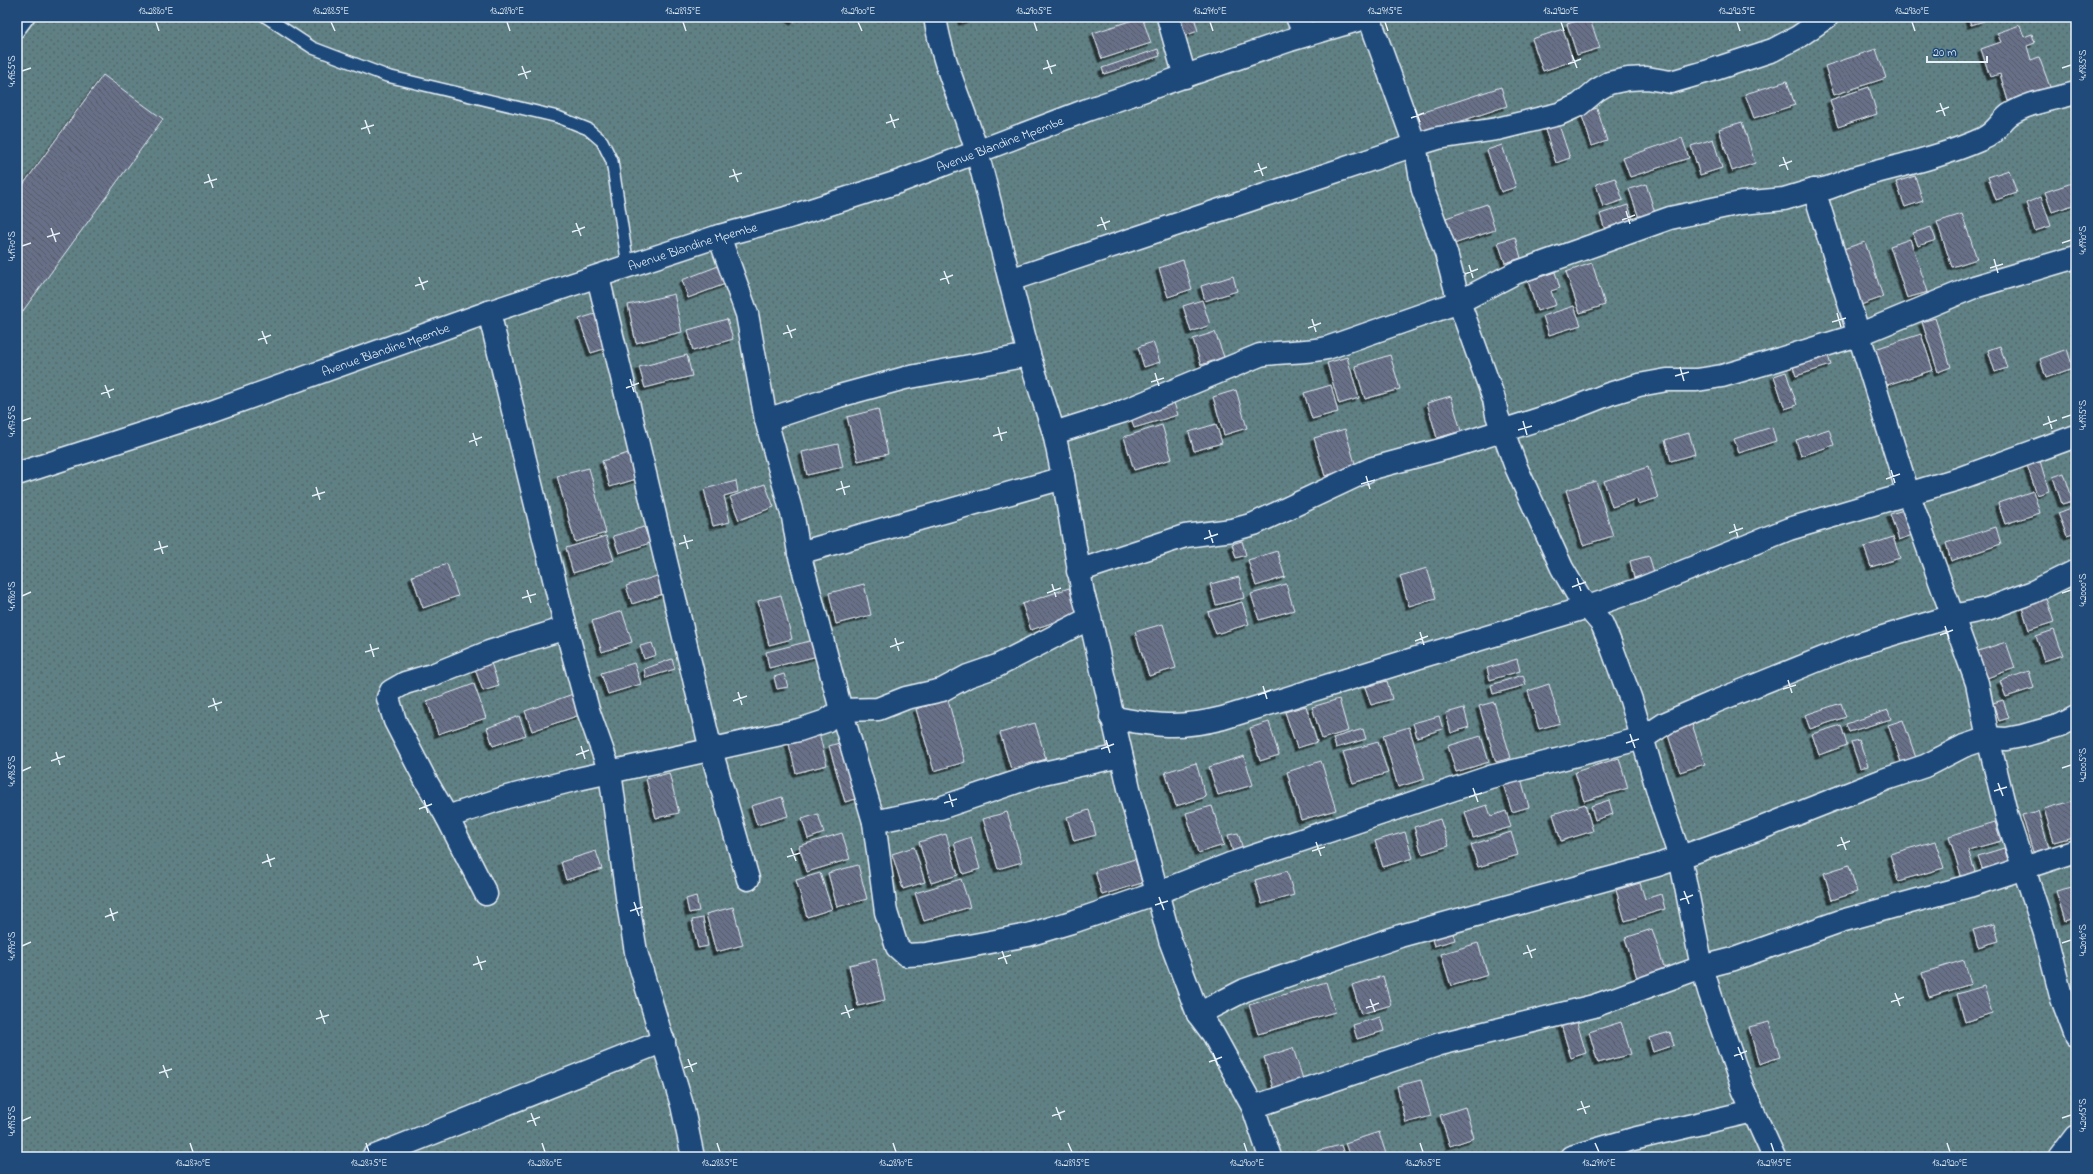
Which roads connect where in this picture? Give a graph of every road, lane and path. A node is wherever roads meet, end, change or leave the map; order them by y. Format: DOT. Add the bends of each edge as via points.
graph roads {
  1 [pos="29,17"];
  2 [pos="266,17"];
  3 [pos="935,17"];
  4 [pos="1168,17"];
  5 [pos="1369,17"];
  6 [pos="1827,17"];
  7 [pos="1301,26"];
  8 [pos="17,33"];
  9 [pos="1185,77"];
  10 [pos="2076,93"];
  11 [pos="1415,144"];
  12 [pos="977,152"];
  13 [pos="1814,190"];
  14 [pos="719,236"];
  15 [pos="2076,257"];
  16 [pos="628,266"];
  17 [pos="598,277"];
  18 [pos="1010,280"];
  19 [pos="1459,302"];
  20 [pos="489,312"];
  21 [pos="1858,335"];
  22 [pos="1029,355"];
  23 [pos="766,420"];
  24 [pos="1502,429"];
  25 [pos="1054,433"];
  26 [pos="2076,436"];
  27 [pos="17,474"];
  28 [pos="1064,476"];
  29 [pos="1908,493"];
  30 [pos="799,553"];
  31 [pos="1078,571"];
  32 [pos="2076,571"];
  33 [pos="1588,607"];
  34 [pos="1953,616"];
  35 [pos="1090,618"];
  36 [pos="566,628"];
  37 [pos="841,710"];
  38 [pos="1111,716"];
  39 [pos="2076,717"];
  40 [pos="1643,738"];
  41 [pos="1988,738"];
  42 [pos="711,750"];
  43 [pos="1121,756"];
  44 [pos="610,772"];
  45 [pos="447,817"];
  46 [pos="874,822"];
  47 [pos="2076,851"];
  48 [pos="1680,857"];
  49 [pos="2024,868"];
  50 [pos="748,879"];
  51 [pos="1156,893"];
  52 [pos="486,894"];
  53 [pos="1702,967"];
  54 [pos="1198,1014"];
  55 [pos="2076,1036"];
  56 [pos="664,1041"];
  57 [pos="1253,1107"];
  58 [pos="1753,1111"];
  59 [pos="2076,1136"];
  60 [pos="373,1157"];
  61 [pos="692,1157"];
  62 [pos="1270,1157"];
  63 [pos="1571,1157"];
  64 [pos="1774,1157"];
  65 [pos="2060,1157"];
  1 -- 8 [label="lane"];
  2 -- 16 [label="lane" via="313,48 387,76 558,117 588,129 602,141 612,161"];
  3 -- 12 [label="street" via="945,60"];
  4 -- 9 [label="street"];
  5 -- 7 [label="street, Avenue Blandine Mpembe"];
  5 -- 11 [label="street"];
  6 -- 11 [label="street" via="1773,50 1709,72 1671,82 1647,78 1609,83 1579,105 1559,114 1497,129"];
  7 -- 9 [label="street, Avenue Blandine Mpembe"];
  9 -- 12 [label="street, Avenue Blandine Mpembe" via="1087,110"];
  10 -- 13 [label="street" via="2017,111 2005,119 1993,133 1943,154 1854,178 1823,191"];
  11 -- 18 [label="street"];
  11 -- 19 [label="street" via="1423,190 1446,252"];
  12 -- 14 [label="street, Avenue Blandine Mpembe" via="898,182 786,218"];
  12 -- 18 [label="street"];
  13 -- 19 [label="street" via="1784,199 1741,203 1670,218 1515,273"];
  13 -- 21 [label="street"];
  14 -- 16 [label="street, Avenue Blandine Mpembe"];
  14 -- 23 [label="street" via="746,314"];
  15 -- 21 [label="street" via="1974,287"];
  16 -- 17 [label="street, Avenue Blandine Mpembe"];
  17 -- 20 [label="street, Avenue Blandine Mpembe"];
  17 -- 42 [label="street"];
  18 -- 22 [label="street"];
  19 -- 24 [label="street" via="1494,399"];
  19 -- 25 [label="street" via="1327,348 1260,356 1124,411"];
  20 -- 27 [label="street, Avenue Blandine Mpembe" via="200,414"];
  20 -- 36 [label="street"];
  21 -- 24 [label="street" via="1722,376 1639,385 1571,409"];
  21 -- 29 [label="street"];
  22 -- 23 [label="street" via="905,378"];
  22 -- 25 [label="street"];
  23 -- 30 [label="street" via="793,517"];
  24 -- 31 [label="street" via="1373,468 1254,524 1232,530 1185,536"];
  24 -- 33 [label="street" via="1516,467 1562,568"];
  25 -- 28 [label="street"];
  26 -- 29 [label="street" via="1958,479"];
  28 -- 30 [label="street"];
  28 -- 31 [label="street"];
  29 -- 33 [label="street" via="1789,529 1640,589"];
  29 -- 34 [label="street"];
  30 -- 37 [label="street"];
  31 -- 35 [label="street"];
  32 -- 34 [label="street" via="2009,601 1987,609"];
  33 -- 38 [label="street" via="1197,724 1161,726"];
  33 -- 40 [label="street" via="1602,624"];
  34 -- 40 [label="street" via="1853,646 1781,674 1666,723"];
  34 -- 41 [label="street" via="1977,683"];
  35 -- 37 [label="street" via="998,666 968,676 942,690 906,698 878,708"];
  35 -- 38 [label="street"];
  36 -- 44 [label="street" via="588,710"];
  36 -- 45 [label="street" via="489,652 391,691 388,698 395,721"];
  37 -- 42 [label="street" via="826,721"];
  37 -- 46 [label="street"];
  38 -- 43 [label="street"];
  39 -- 41 [label="street" via="2061,725 2022,736 2006,739"];
  40 -- 48 [label="street"];
  40 -- 51 [label="street" via="1490,777 1237,861"];
  41 -- 48 [label="street" via="1964,746 1925,766"];
  41 -- 49 [label="street" via="2007,817"];
  42 -- 44 [label="street"];
  42 -- 50 [label="street"];
  43 -- 46 [label="street" via="1043,773 940,808"];
  43 -- 51 [label="street"];
  44 -- 45 [label="street" via="507,797"];
  44 -- 56 [label="street" via="636,952"];
  45 -- 52 [label="street"];
  46 -- 51 [label="street" via="886,912 897,946 906,955 926,954 1028,934"];
  47 -- 49 [label="street"];
  48 -- 53 [label="street"];
  48 -- 54 [label="street" via="1400,936 1245,990"];
  49 -- 53 [label="street" via="1841,922 1734,959"];
  49 -- 55 [label="street" via="2045,933 2061,996"];
  51 -- 54 [label="street" via="1170,940"];
  53 -- 57 [label="street" via="1594,1006 1440,1044"];
  53 -- 58 [label="street" via="1731,1056"];
  54 -- 57 [label="street" via="1213,1034"];
  56 -- 60 [label="street"];
  56 -- 61 [label="street" via="682,1105"];
  57 -- 62 [label="street"];
  58 -- 63 [label="street" via="1633,1139"];
  58 -- 64 [label="street"];
  59 -- 65 [label="street"];
}
